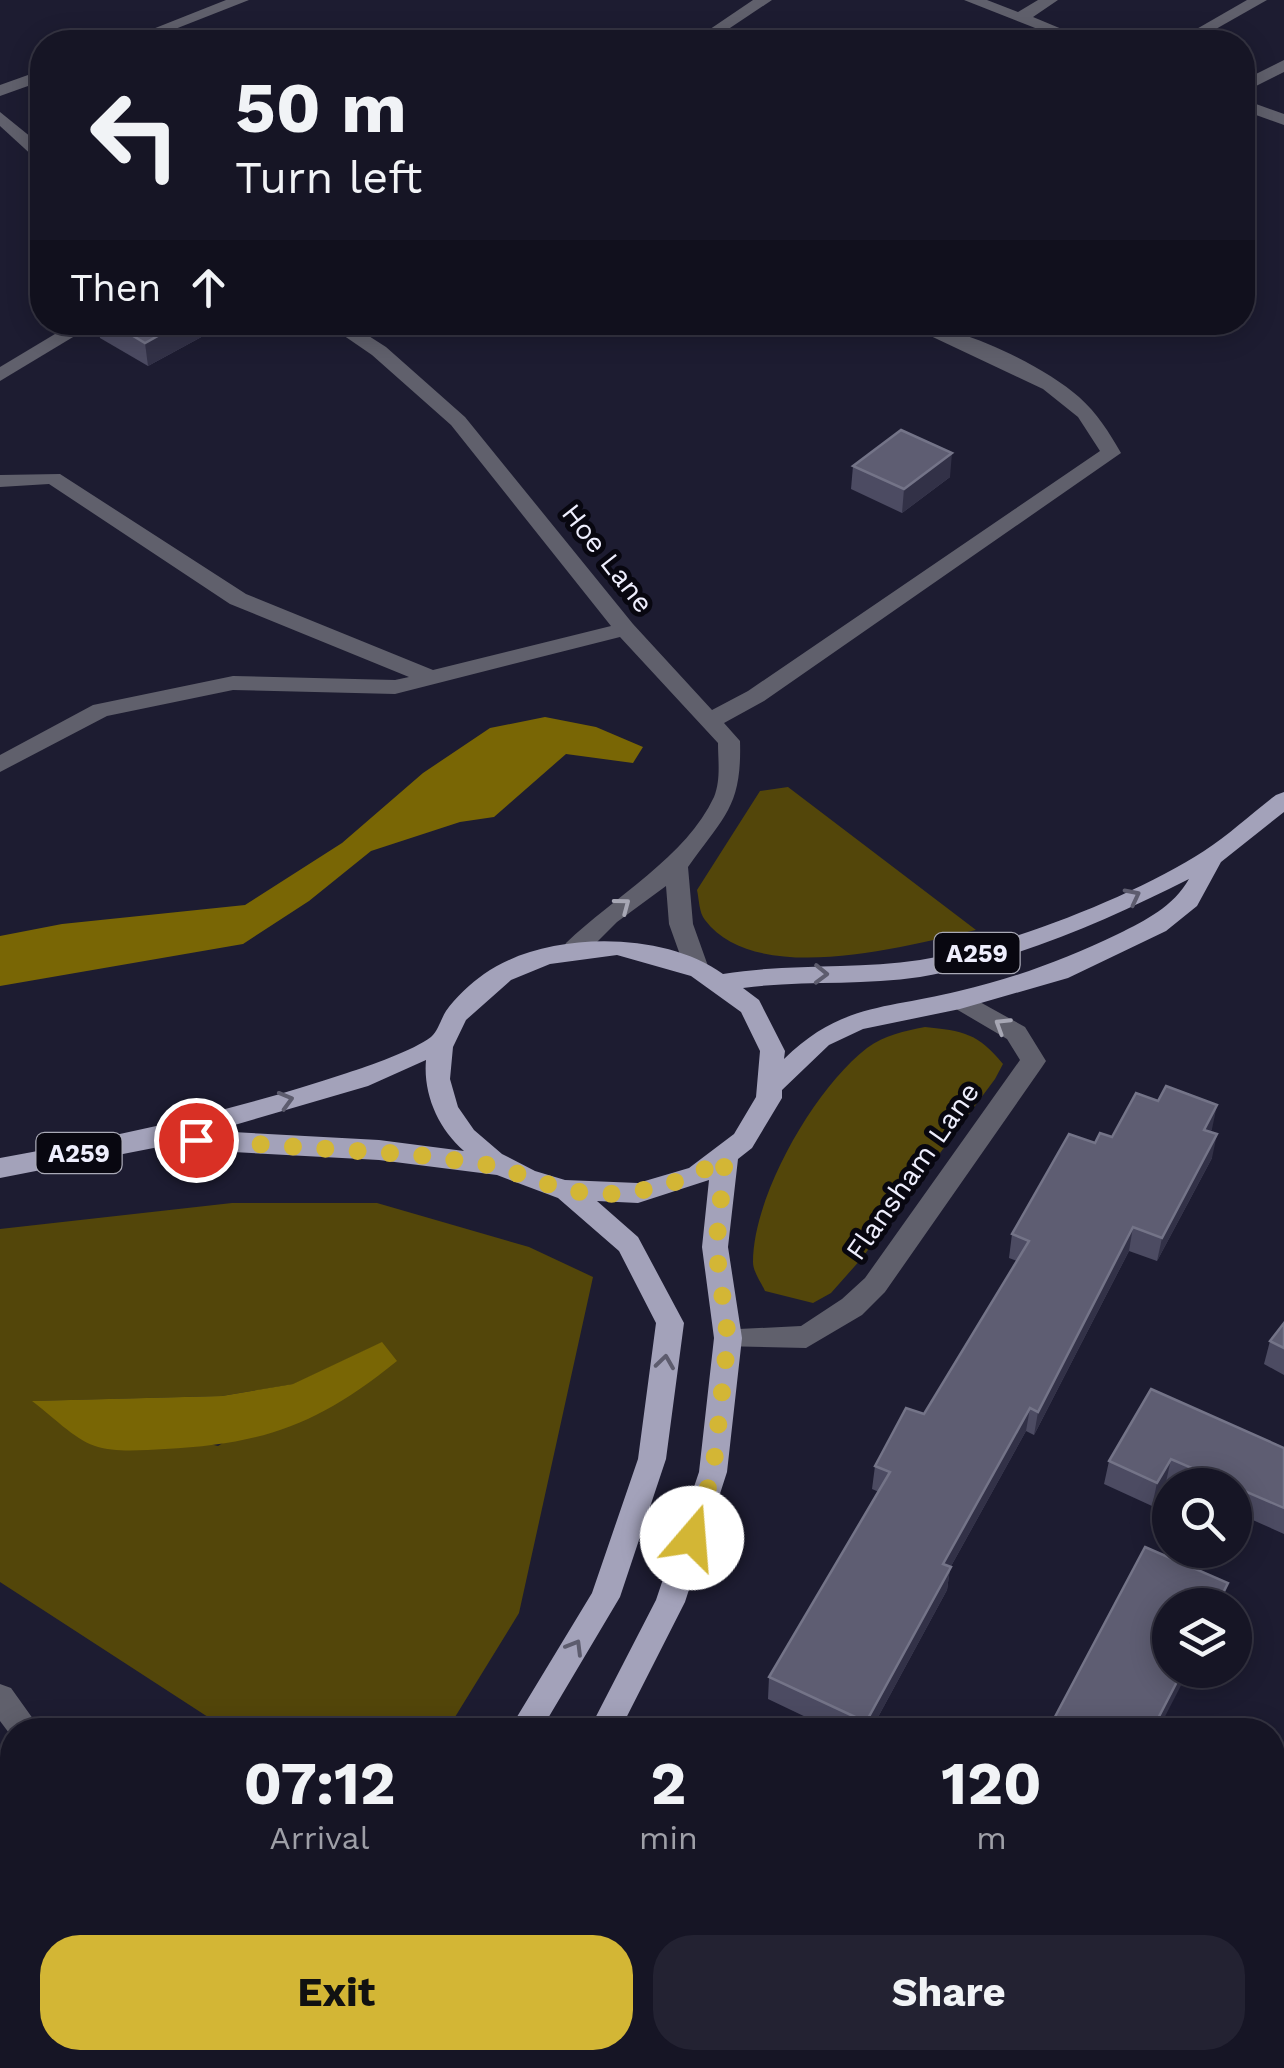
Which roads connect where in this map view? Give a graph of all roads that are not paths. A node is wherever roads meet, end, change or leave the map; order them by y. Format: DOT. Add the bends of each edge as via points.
graph roads {
  1 [pos="241,0"];
  2 [pos="764,0"];
  3 [pos="972,0"];
  4 [pos="1050,0"];
  5 [pos="1260,0"];
  6 [pos="1020,18"];
  7 [pos="160,30"];
  8 [pos="718,30"];
  9 [pos="1052,30"];
  10 [pos="1204,30"];
  11 [pos="1284,65"];
  12 [pos="30,80"];
  13 [pos="1255,81"];
  14 [pos="0,91"];
  15 [pos="1255,109"];
  16 [pos="0,117"];
  17 [pos="1284,120"];
  18 [pos="30,144"];
  19 [pos="67,335"];
  20 [pos="354,335"];
  21 [pos="941,335"];
  22 [pos="0,375"];
  23 [pos="0,481"];
  24 [pos="624,629"];
  25 [pos="432,678"];
  26 [pos="709,721"];
  27 [pos="0,765"];
  28 [pos="1284,800"];
  29 [pos="1212,857"];
  30 [pos="676,866"];
  31 [pos="575,950"];
  32 [pos="696,966"];
  33 [pos="724,982"];
  34 [pos="960,1000"];
  35 [pos="441,1042"];
  36 [pos="775,1083"];
  37 [pos="159,1138"];
  38 [pos="725,1158"];
  39 [pos="496,1166"];
  40 [pos="0,1168"];
  41 [pos="567,1191"];
  42 [pos="728,1338"];
  43 [pos="0,1698"];
  44 [pos="16,1718"];
  45 [pos="531,1718"];
  46 [pos="610,1718"];
  1 -- 7 [label="street"];
  2 -- 8 [label="street"];
  3 -- 6 [label="street"];
  4 -- 6 [label="street"];
  5 -- 10 [label="street"];
  6 -- 9 [label="street"];
  11 -- 13 [label="street"];
  12 -- 14 [label="street"];
  15 -- 17 [label="street"];
  16 -- 18 [label="street"];
  19 -- 22 [label="street"];
  20 -- 24 [label="street, Hoe Lane" via="450,410"];
  21 -- 26 [label="street" via="1010,364 1083,410 1111,453 756,696"];
  23 -- 25 [label="street" via="53,478 238,599"];
  24 -- 25 [label="street"];
  24 -- 26 [label="street, Hoe Lane"];
  25 -- 27 [label="street" via="395,687 233,683 102,710"];
  26 -- 30 [label="street, Hoe Lane" via="728,741 727,787"];
  28 -- 29 [label="main road, A259"];
  33 -- 29 [label="main road, A259, one-way" via="922,968 1098,914"];
  29 -- 34 [label="main road, A259" via="1189,900 1157,925 1058,972"];
  31 -- 30 [label="street, Hoe Lane, one-way"];
  30 -- 32 [label="street" via="681,924"];
  31 -- 32 [label="main road" via="630,949"];
  31 -- 35 [label="main road" via="529,961 490,981 459,1009"];
  32 -- 33 [label="main road"];
  33 -- 36 [label="main road" via="755,1010 772,1046"];
  34 -- 36 [label="main road, A259" via="857,1021 820,1040"];
  42 -- 34 [label="street, Flansham Lane, one-way" via="806,1337 876,1285 1034,1062 1016,1033"];
  37 -- 35 [label="main road, A259, one-way" via="360,1079"];
  35 -- 39 [label="main road" via="436,1076 444,1109 464,1140"];
  36 -- 38 [label="main road" via="750,1136"];
  37 -- 39 [label="main road, A259" via="379,1150"];
  37 -- 40 [label="main road, A259"];
  38 -- 41 [label="main road" via="652,1189"];
  38 -- 42 [label="main road" via="716,1248"];
  39 -- 41 [label="main road"];
  45 -- 41 [label="main road, one-way" via="605,1597 652,1459 670,1322 630,1244"];
  42 -- 46 [label="main road" via="713,1472 670,1602"];
  43 -- 44 [label="street"];
}
